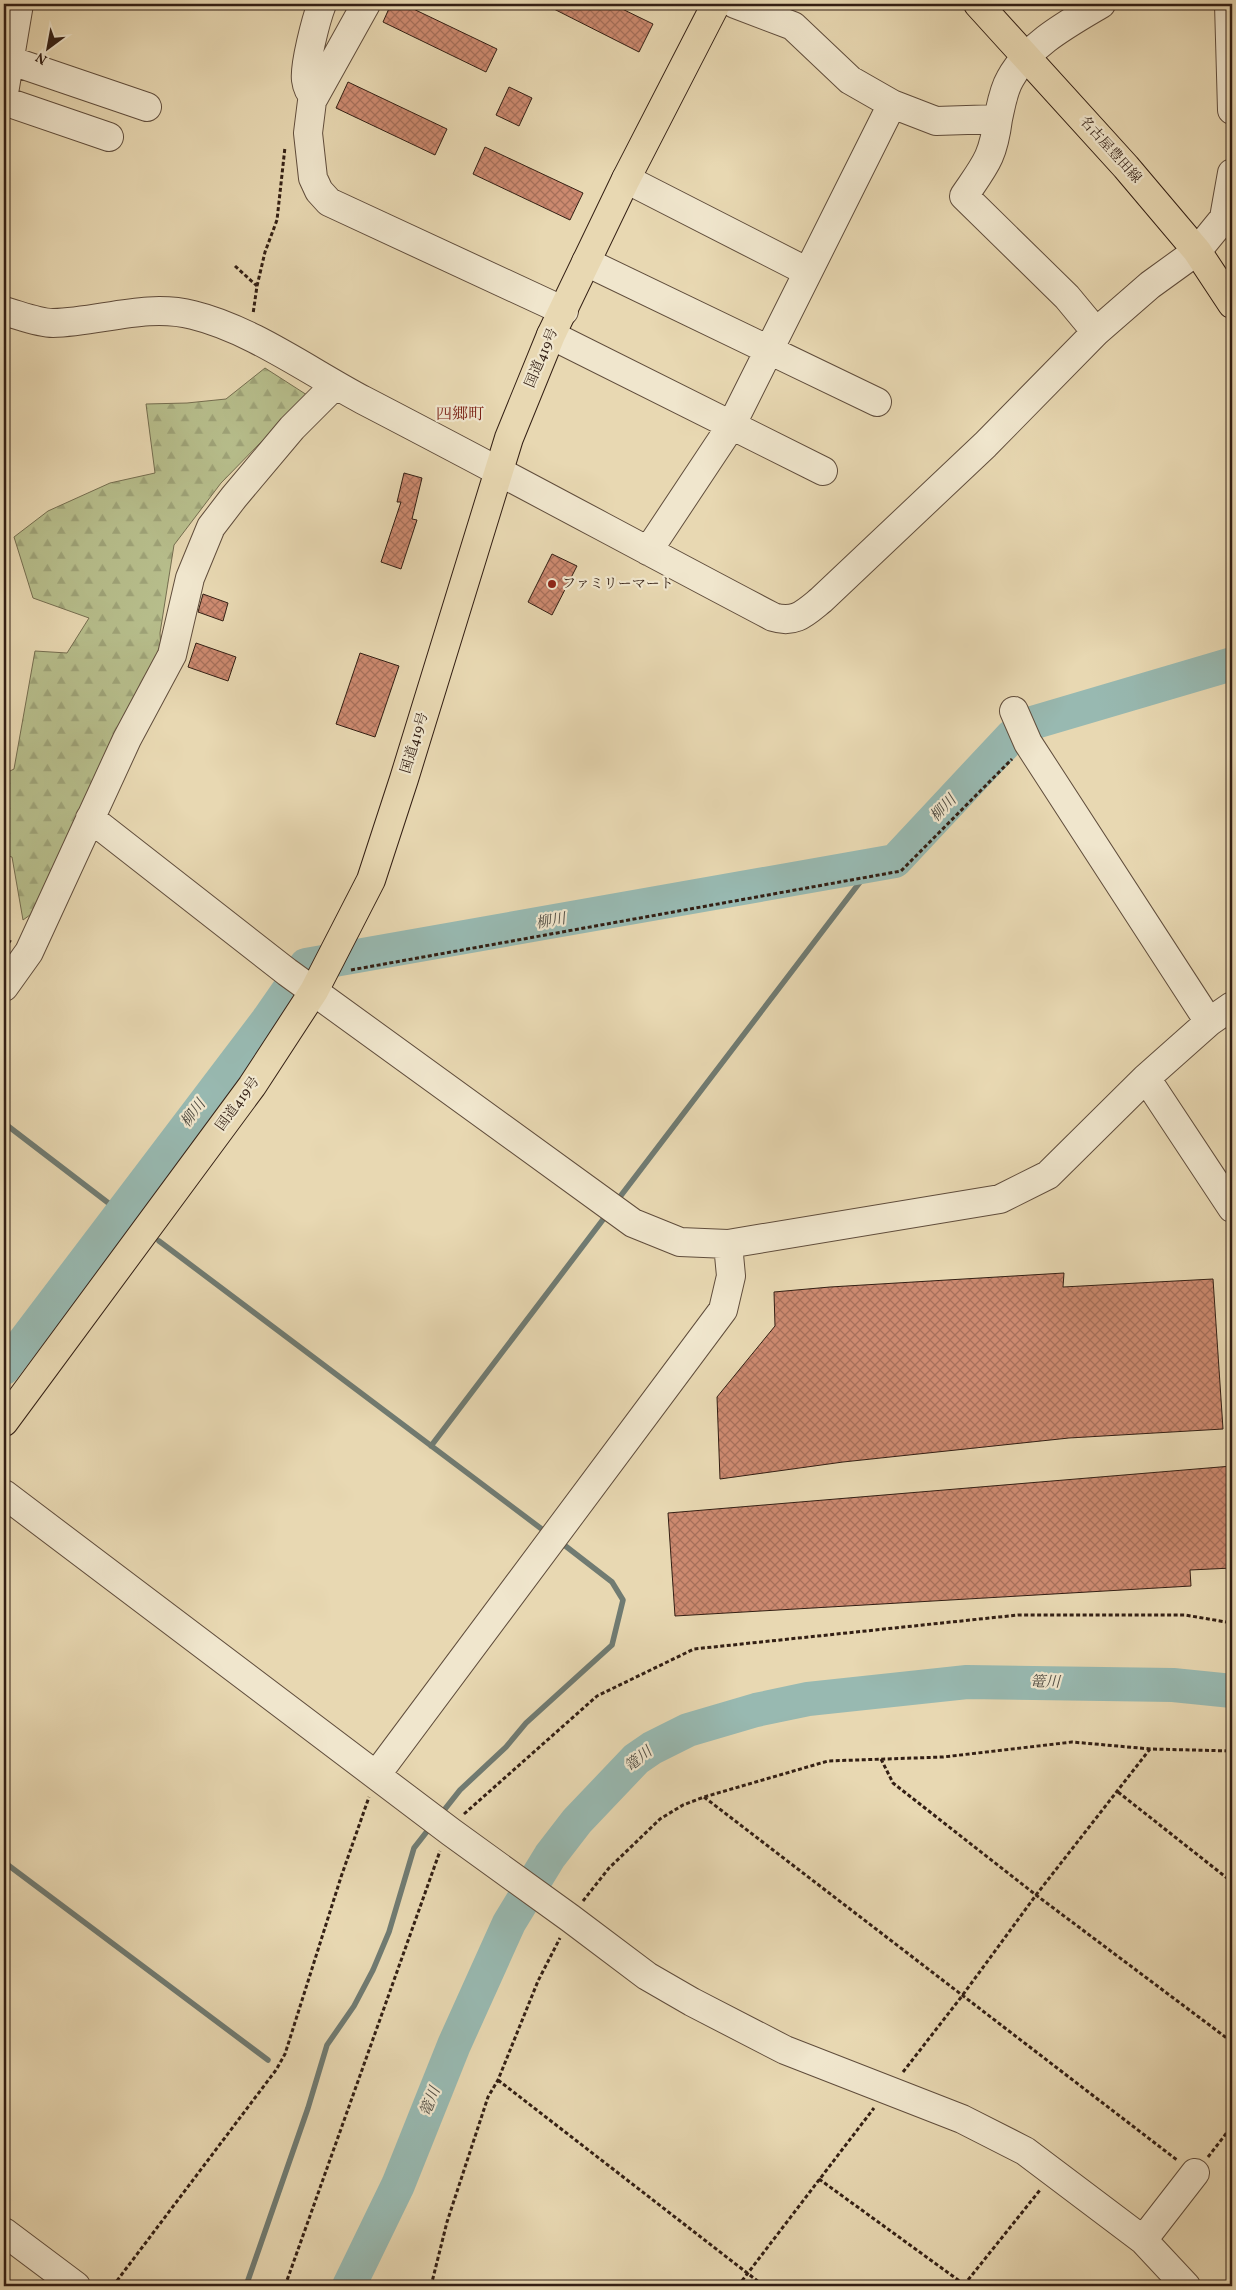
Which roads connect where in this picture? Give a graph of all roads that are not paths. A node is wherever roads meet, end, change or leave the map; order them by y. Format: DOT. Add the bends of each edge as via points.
graph roads {
  1 [pos="19,4"];
  2 [pos="322,4"];
  3 [pos="366,4"];
  4 [pos="716,4"];
  5 [pos="735,4"];
  6 [pos="978,4"];
  7 [pos="1101,4"];
  8 [pos="1229,4"];
  9 [pos="1026,57"];
  10 [pos="9,60"];
  11 [pos="4,93"];
  12 [pos="314,97"];
  13 [pos="4,101"];
  14 [pos="892,104"];
  15 [pos="147,107"];
  16 [pos="1232,110"];
  17 [pos="998,119"];
  18 [pos="109,137"];
  19 [pos="1232,173"];
  20 [pos="626,179"];
  21 [pos="1228,216"];
  22 [pos="1197,251"];
  23 [pos="586,262"];
  24 [pos="808,272"];
  25 [pos="1232,304"];
  26 [pos="4,311"];
  27 [pos="564,311"];
  28 [pos="1096,332"];
  29 [pos="550,335"];
  30 [pos="771,350"];
  31 [pos="335,385"];
  32 [pos="877,402"];
  33 [pos="731,426"];
  34 [pos="497,470"];
  35 [pos="823,471"];
  36 [pos="648,551"];
  37 [pos="1014,711"];
  38 [pos="90,818"];
  39 [pos="318,983"];
  40 [pos="4,987"];
  41 [pos="1232,1006"];
  42 [pos="1209,1022"];
  43 [pos="1146,1078"];
  44 [pos="1232,1208"];
  45 [pos="728,1244"];
  46 [pos="4,1422"];
  47 [pos="4,1494"];
  48 [pos="377,1774"];
  49 [pos="1195,2173"];
  50 [pos="4,2232"];
  51 [pos="1143,2240"];
  52 [pos="76,2286"];
  53 [pos="1186,2286"];
  1 -- 10 [label="street"];
  2 -- 12 [label="street" via="305,78 308,91"];
  3 -- 12 [label="street"];
  4 -- 20 [label="main road, 国道419号"];
  5 -- 14 [label="street" via="793,26 850,80"];
  6 -- 9 [label="main road, 名古屋豊田線"];
  7 -- 9 [label="street" via="1058,31"];
  8 -- 16 [label="street"];
  9 -- 17 [label="street" via="1010,79"];
  9 -- 22 [label="main road, 名古屋豊田線"];
  10 -- 11 [label="street"];
  10 -- 15 [label="street"];
  12 -- 27 [label="street" via="308,133 314,178 319,191 329,202"];
  13 -- 18 [label="street"];
  14 -- 17 [label="street" via="936,121"];
  14 -- 24 [label="street"];
  17 -- 28 [label="street" via="990,158 964,196 1067,297"];
  19 -- 21 [label="street"];
  20 -- 23 [label="main road, 国道419号"];
  20 -- 24 [label="street"];
  21 -- 22 [label="street"];
  22 -- 25 [label="main road, 名古屋豊田線"];
  22 -- 28 [label="street" via="1150,285"];
  23 -- 27 [label="main road, 国道419号"];
  23 -- 30 [label="street"];
  24 -- 30 [label="street"];
  26 -- 31 [label="street" via="51,323 132,312 192,314 247,336"];
  27 -- 29 [label="main road, 国道419号"];
  28 -- 36 [label="street" via="985,445 798,618 773,617"];
  29 -- 33 [label="street"];
  29 -- 34 [label="main road, 国道419号"];
  30 -- 32 [label="street"];
  30 -- 33 [label="street"];
  31 -- 34 [label="street"];
  31 -- 38 [label="street" via="292,428 211,527 190,578 172,655"];
  33 -- 35 [label="street"];
  33 -- 36 [label="street"];
  34 -- 36 [label="street"];
  34 -- 39 [label="main road, 国道419号" via="371,880"];
  37 -- 42 [label="street" via="1028,742"];
  38 -- 39 [label="street" via="287,972"];
  38 -- 40 [label="street" via="29,952"];
  39 -- 45 [label="street" via="634,1223 680,1242"];
  39 -- 46 [label="main road, 国道419号" via="252,1086"];
  41 -- 42 [label="street"];
  42 -- 43 [label="street"];
  43 -- 44 [label="street"];
  43 -- 45 [label="street" via="1048,1175 1000,1199"];
  45 -- 48 [label="street" via="731,1276 723,1310"];
  47 -- 48 [label="street"];
  48 -- 51 [label="street" via="647,1976 785,2050 962,2119 1025,2151"];
  49 -- 51 [label="street"];
  50 -- 52 [label="street"];
  51 -- 53 [label="street"];
}
